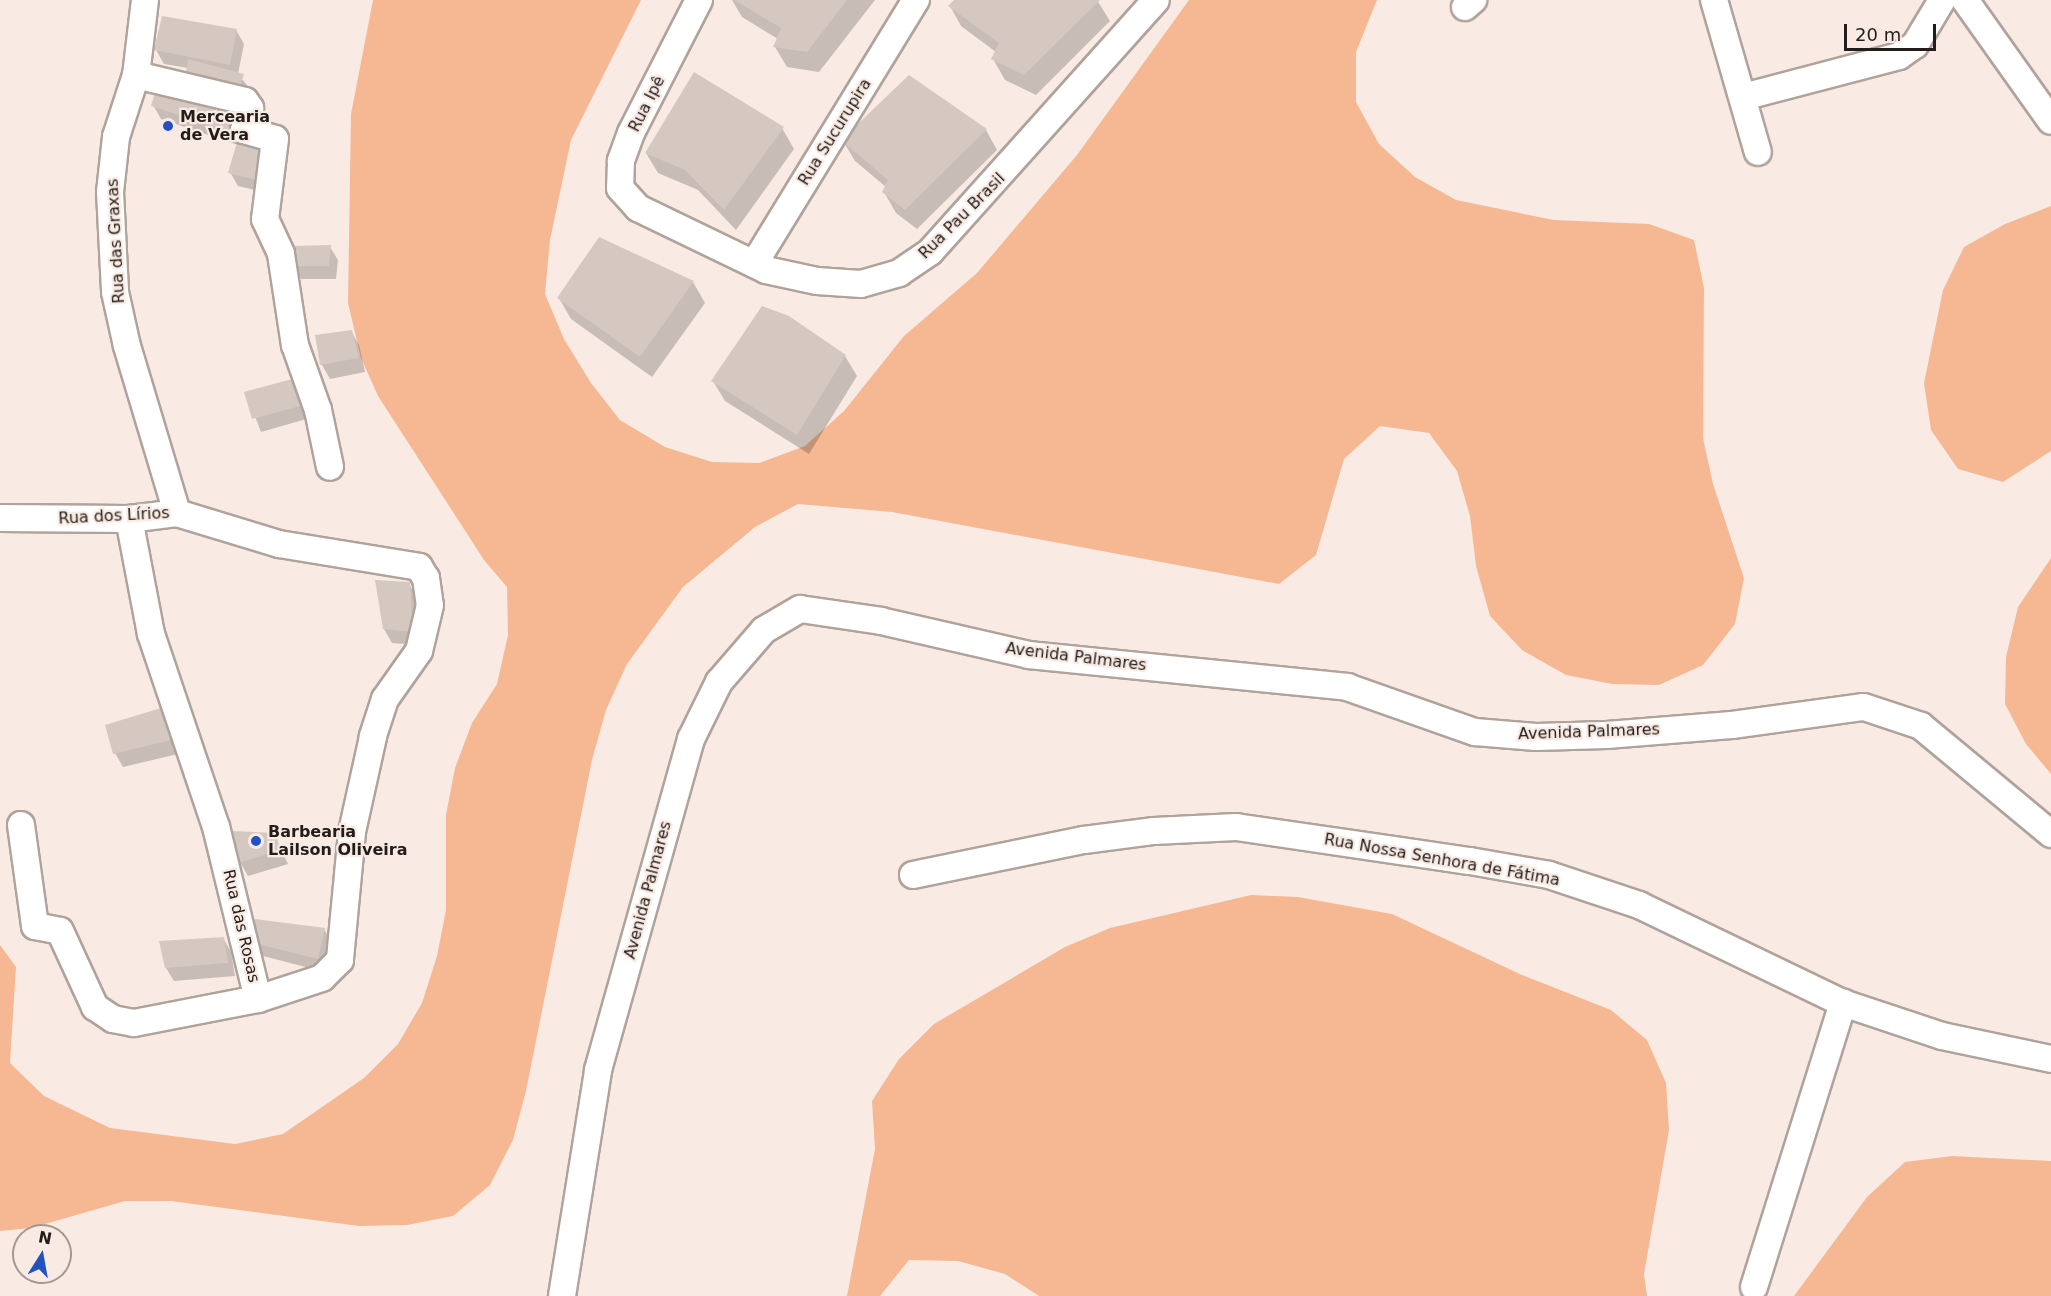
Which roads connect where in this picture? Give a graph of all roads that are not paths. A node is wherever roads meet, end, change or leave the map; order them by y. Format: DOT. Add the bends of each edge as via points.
graph roads {
  1 [pos="145,0"];
  2 [pos="699,0"];
  3 [pos="916,0"];
  4 [pos="1156,0"];
  5 [pos="1714,0"];
  6 [pos="1942,0"];
  7 [pos="1965,0"];
  8 [pos="136,75"];
  9 [pos="1743,97"];
  10 [pos="2051,121"];
  11 [pos="1758,152"];
  12 [pos="638,208"];
  13 [pos="754,264"];
  14 [pos="330,467"];
  15 [pos="177,513"];
  16 [pos="1,519"];
  17 [pos="129,519"];
  18 [pos="21,825"];
  19 [pos="2051,834"];
  20 [pos="913,875"];
  21 [pos="258,999"];
  22 [pos="1843,1003"];
  23 [pos="2051,1059"];
  24 [pos="1754,1287"];
  25 [pos="562,1296"];
  1 -- 8 [label="street, Rua das Graxas"];
  2 -- 12 [label="street, Rua Ipê" via="621,161 620,188"];
  3 -- 13 [label="street, Rua Sucurupira"];
  4 -- 13 [label="street, Rua Pau Brasil" via="1000,178 930,252 899,273 850,283 817,281"];
  5 -- 9 [label="street"];
  6 -- 9 [label="street" via="1916,45 1899,56"];
  7 -- 10 [label="street"];
  8 -- 14 [label="street" via="245,101 250,108 244,130 275,139 265,219 281,254 295,345 318,410"];
  8 -- 15 [label="street, Rua das Graxas" via="116,137 110,192 115,292 127,346"];
  9 -- 11 [label="street"];
  12 -- 13 [label="street, Rua Pau Brasil"];
  15 -- 17 [label="street, Rua dos Lírios"];
  15 -- 21 [label="street, Rua dos Lírios" via="279,544 419,567 429,589 428,622 419,651 385,699 373,737 352,832 340,960 322,978"];
  16 -- 17 [label="street, Rua dos Lírios"];
  17 -- 21 [label="street, Rua das Rosas" via="152,634 216,827"];
  18 -- 21 [label="street, Rua das Rosas" via="34,926 60,931 95,1007 113,1019 134,1023"];
  19 -- 25 [label="street, Avenida Palmares" via="1921,726 1864,707 1732,725 1607,735 1536,737 1475,732 1347,687 1029,655 880,621 800,609 764,630 719,682 692,739 598,1070"];
  20 -- 22 [label="street, Rua Nossa Senhora de Fátima" via="1084,840 1154,831 1236,827 1549,875 1639,905"];
  22 -- 23 [label="street, Rua Nossa Senhora de Fátima" via="1942,1035"];
  22 -- 24 [label="street"];
}
